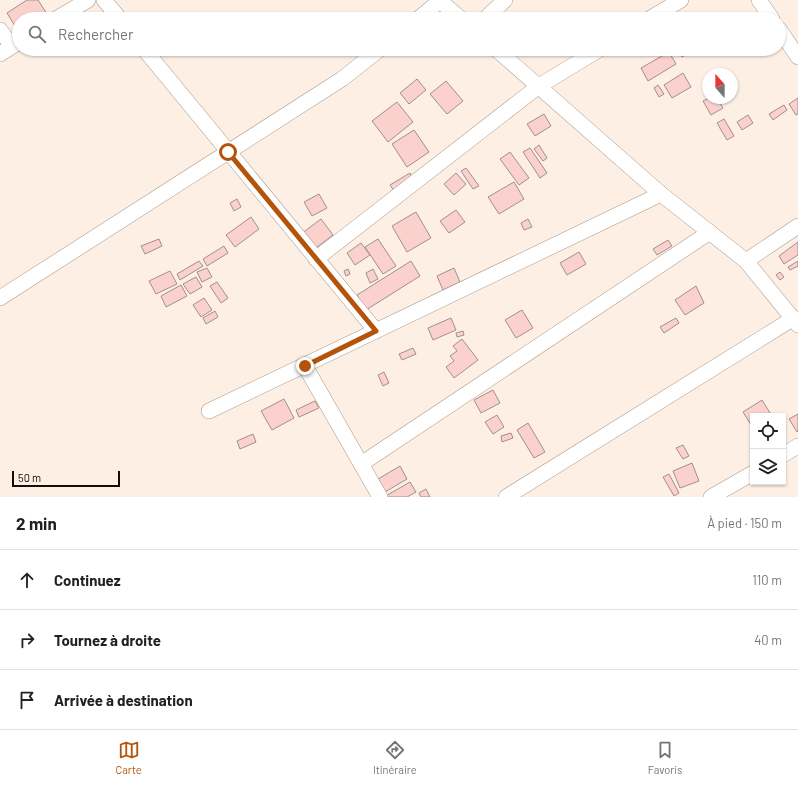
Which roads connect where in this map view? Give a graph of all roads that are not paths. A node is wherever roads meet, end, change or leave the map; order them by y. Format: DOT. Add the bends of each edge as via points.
graph roads {
  1 [pos="88,0"];
  2 [pos="104,0"];
  3 [pos="505,0"];
  4 [pos="681,0"];
  5 [pos="759,0"];
  6 [pos="440,1"];
  7 [pos="68,12"];
  8 [pos="114,12"];
  9 [pos="427,12"];
  10 [pos="453,12"];
  11 [pos="492,12"];
  12 [pos="661,12"];
  13 [pos="767,12"];
  14 [pos="0,30"];
  15 [pos="786,39"];
  16 [pos="10,47"];
  17 [pos="150,56"];
  18 [pos="371,56"];
  19 [pos="504,56"];
  20 [pos="588,56"];
  21 [pos="798,57"];
  22 [pos="539,86"];
  23 [pos="228,152"];
  24 [pos="661,194"];
  25 [pos="798,226"];
  26 [pos="710,232"];
  27 [pos="316,259"];
  28 [pos="746,261"];
  29 [pos="0,298"];
  30 [pos="796,321"];
  31 [pos="376,331"];
  32 [pos="305,366"];
  33 [pos="209,411"];
  34 [pos="798,446"];
  35 [pos="786,453"];
  36 [pos="361,464"];
  37 [pos="750,474"];
  38 [pos="380,497"];
  39 [pos="506,497"];
  40 [pos="711,497"];
  1 -- 7 [label="street"];
  2 -- 8 [label="street"];
  3 -- 11 [label="street"];
  4 -- 12 [label="street"];
  5 -- 13 [label="street"];
  6 -- 9 [label="street"];
  6 -- 10 [label="street"];
  14 -- 16 [label="street"];
  15 -- 21 [label="street"];
  17 -- 23 [label="street"];
  18 -- 23 [label="street" via="342,79"];
  19 -- 22 [label="street"];
  20 -- 22 [label="street"];
  22 -- 24 [label="street"];
  22 -- 27 [label="street"];
  23 -- 27 [label="street"];
  23 -- 29 [label="street"];
  24 -- 26 [label="street"];
  24 -- 31 [label="street"];
  25 -- 28 [label="street"];
  26 -- 28 [label="street"];
  26 -- 36 [label="street"];
  27 -- 31 [label="street"];
  28 -- 30 [label="street"];
  30 -- 39 [label="street"];
  31 -- 32 [label="street"];
  32 -- 33 [label="street"];
  32 -- 36 [label="street"];
  34 -- 35 [label="street"];
  36 -- 38 [label="street"];
  37 -- 40 [label="street"];
}
